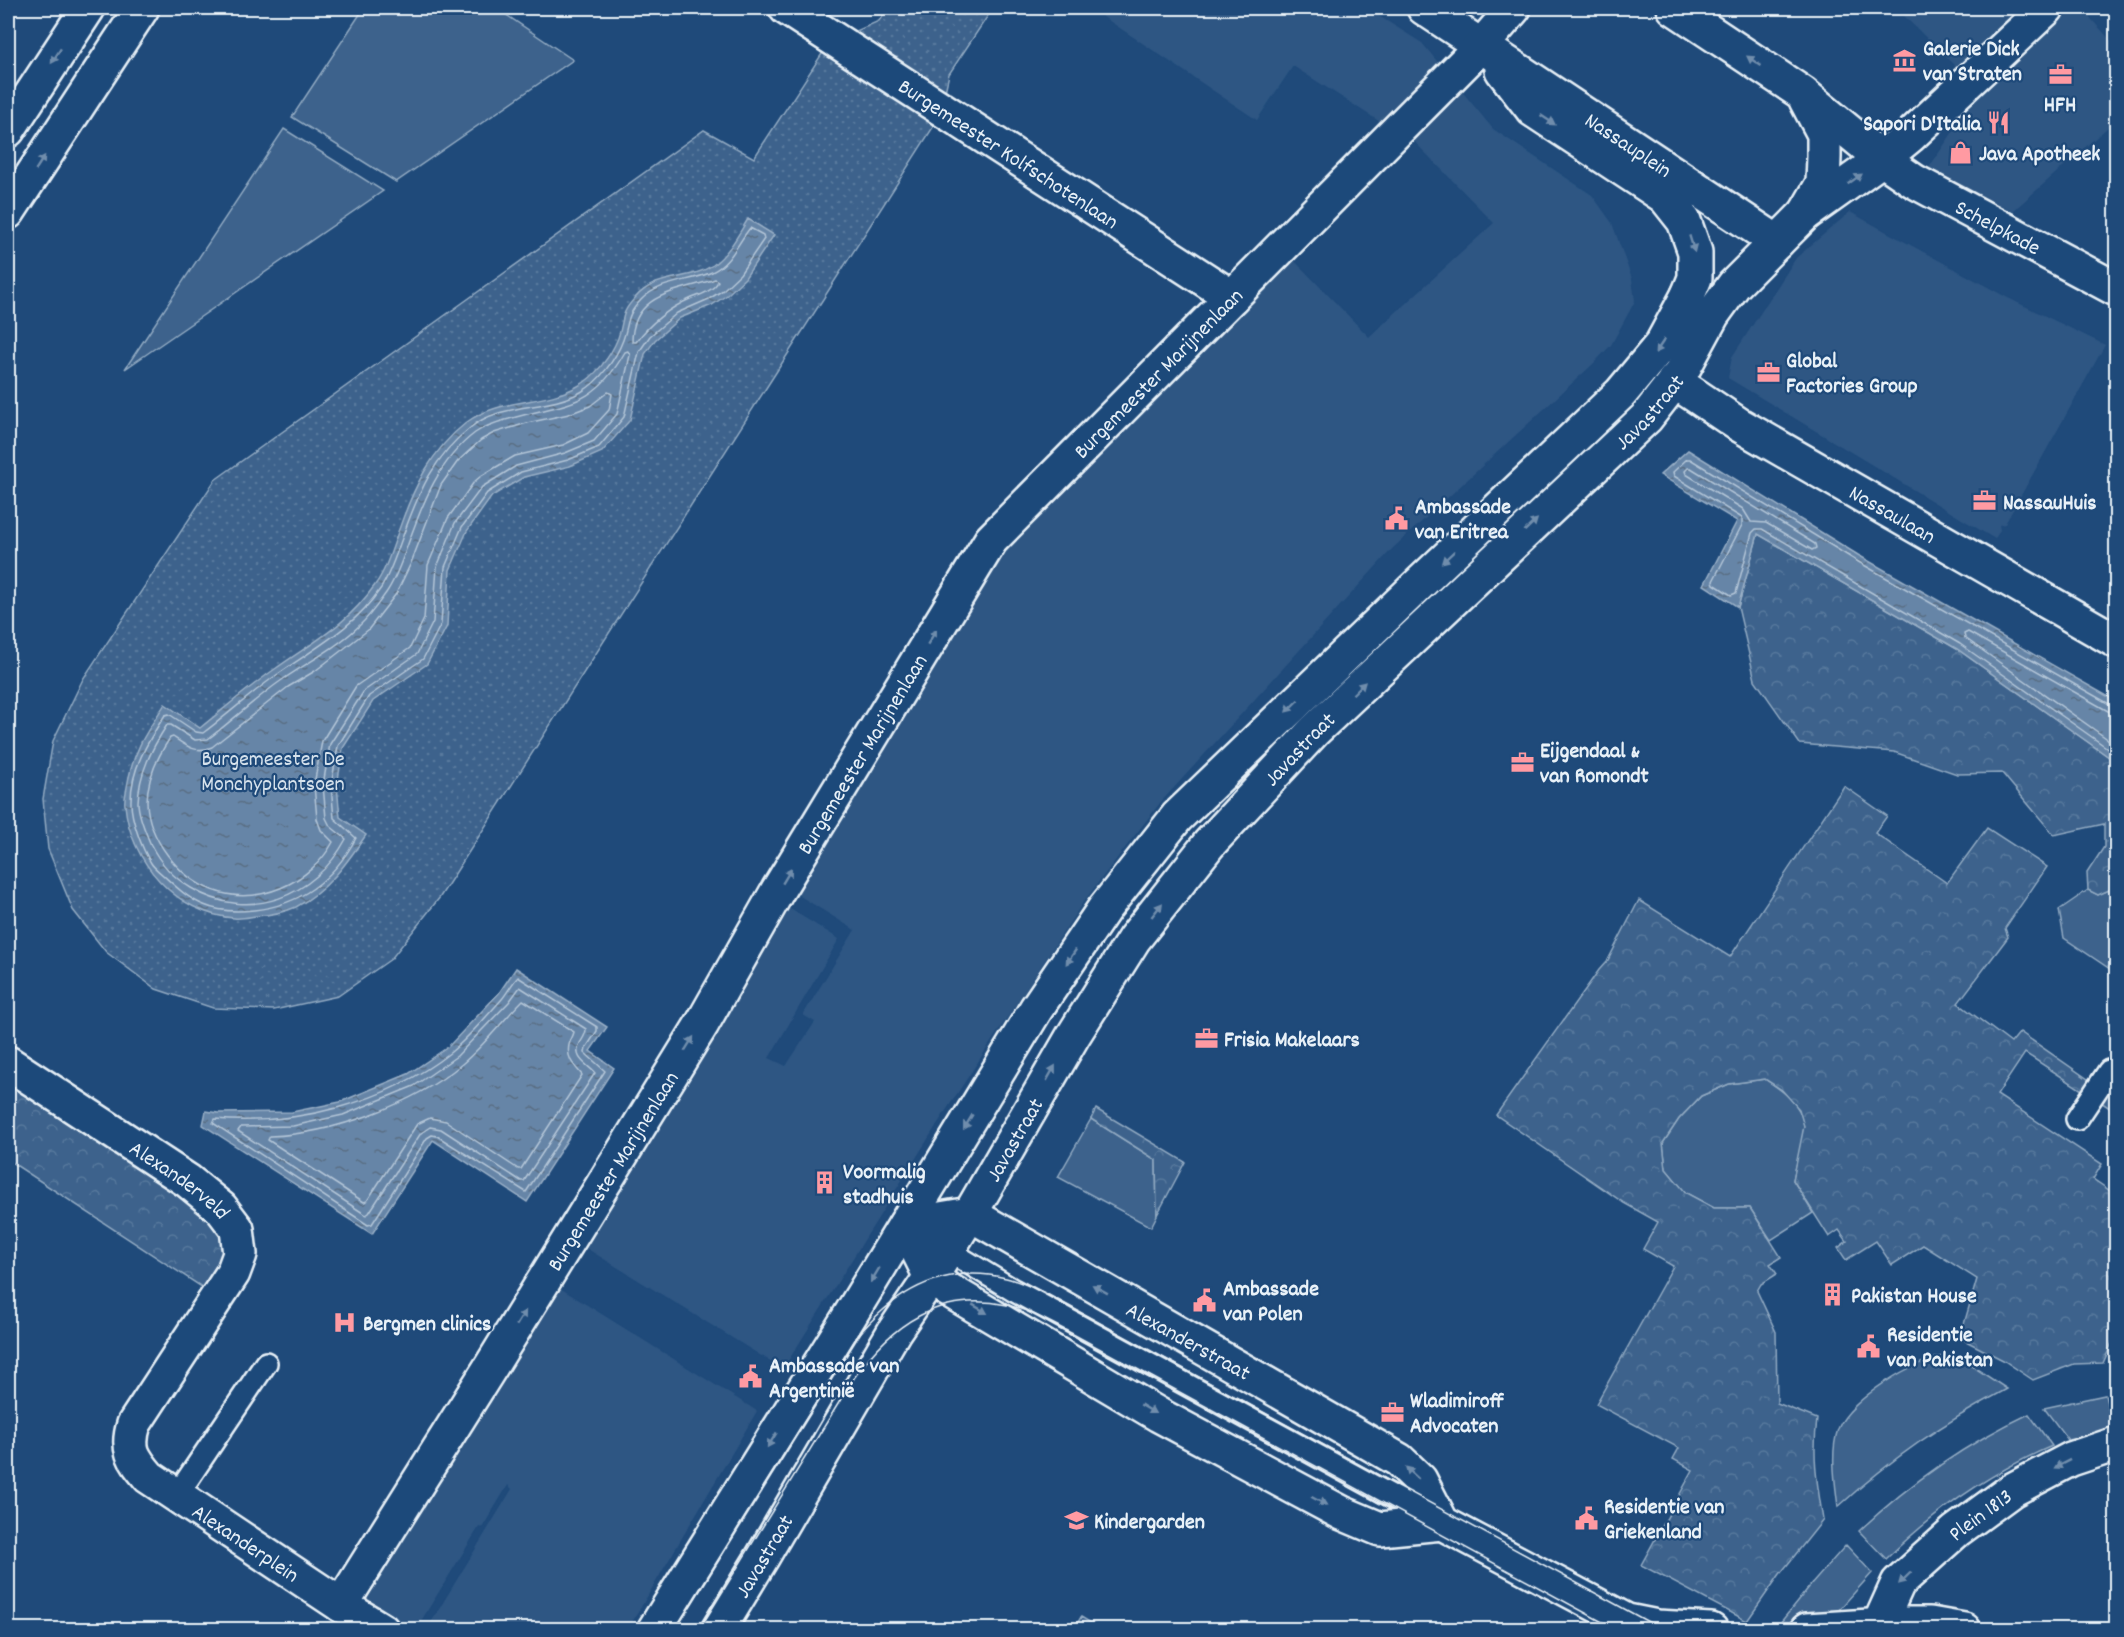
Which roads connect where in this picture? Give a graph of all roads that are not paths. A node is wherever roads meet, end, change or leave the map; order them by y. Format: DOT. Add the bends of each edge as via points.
graph roads {
  1 [pos="88,8"];
  2 [pos="142,8"];
  3 [pos="786,8"];
  4 [pos="1424,8"];
  5 [pos="1514,8"];
  6 [pos="1674,8"];
  7 [pos="2047,8"];
  8 [pos="1482,45"];
  9 [pos="1802,93"];
  10 [pos="8,130"];
  11 [pos="1882,159"];
  12 [pos="8,212"];
  13 [pos="1805,214"];
  14 [pos="1777,242"];
  15 [pos="2116,290"];
  16 [pos="1688,294"];
  17 [pos="1232,297"];
  18 [pos="1674,381"];
  19 [pos="2116,641"];
  20 [pos="8,1064"];
  21 [pos="2109,1071"];
  22 [pos="2077,1119"];
  23 [pos="970,1214"];
  24 [pos="905,1225"];
  25 [pos="939,1264"];
  26 [pos="266,1363"];
  27 [pos="129,1439"];
  28 [pos="2116,1444"];
  29 [pos="177,1495"];
  30 [pos="1442,1523"];
  31 [pos="341,1605"];
  32 [pos="1631,1625"];
  33 [pos="1877,1627"];
  34 [pos="382,1629"];
  35 [pos="654,1629"];
  36 [pos="718,1629"];
  37 [pos="1711,1629"];
  38 [pos="1807,1629"];
  39 [pos="1964,1629"];
  1 -- 10 [label="street, one-way"];
  12 -- 2 [label="street, one-way"];
  3 -- 17 [label="street, Burgemeester Kolfschotenlaan"];
  4 -- 8 [label="street, Nassauplein"];
  5 -- 8 [label="street, Burgemeester Marijnenlaan"];
  9 -- 6 [label="street, one-way"];
  7 -- 11 [label="street, Javastraat"];
  8 -- 14 [label="street, Nassauplein"];
  8 -- 16 [label="street, Nassauplein, one-way" via="1533,110 1665,197 1684,221 1695,252 1695,278"];
  8 -- 17 [label="street, Burgemeester Marijnenlaan"];
  9 -- 11 [label="street"];
  9 -- 13 [label="street" via="1824,134 1823,183"];
  13 -- 11 [label="street, Javastraat, one-way"];
  11 -- 15 [label="street, Schelpkade" via="1914,182"];
  13 -- 14 [label="street, Javastraat"];
  14 -- 18 [label="street, Javastraat" via="1734,285"];
  16 -- 24 [label="street, Javastraat, one-way" via="1661,345 1621,393 1177,817 1104,909 1036,1009"];
  31 -- 17 [label="street, Burgemeester Marijnenlaan, one-way" via="702,1024 778,890 991,540"];
  18 -- 19 [label="street, Nassaulaan" via="1725,416"];
  23 -- 18 [label="street, Javastraat, one-way" via="1134,939 1209,844 1314,731 1646,418"];
  20 -- 27 [label="street, Alexanderveld" via="188,1181 221,1208 237,1229 240,1254 233,1273 134,1424"];
  21 -- 22 [label="lane"];
  23 -- 24 [label="street"];
  23 -- 25 [label="street, Javastraat"];
  30 -- 23 [label="street, Alexanderstraat, one-way" via="1420,1480 1399,1460"];
  24 -- 25 [label="street"];
  24 -- 35 [label="street, Javastraat, one-way"];
  25 -- 30 [label="street" via="969,1302 1159,1415 1342,1513 1380,1529"];
  25 -- 36 [label="street, Javastraat" via="895,1330"];
  26 -- 29 [label="lane"];
  27 -- 29 [label="street, Alexanderplein" via="134,1459 149,1477"];
  28 -- 33 [label="street, Plein 1813, one-way" via="2071,1460 2012,1490 1956,1531 1898,1583"];
  29 -- 31 [label="street, Alexanderplein"];
  30 -- 32 [label="street"];
  31 -- 34 [label="street, Alexanderplein"];
  32 -- 37 [label="street"];
  33 -- 38 [label="street"];
  33 -- 39 [label="street" via="1930,1624"];
}
